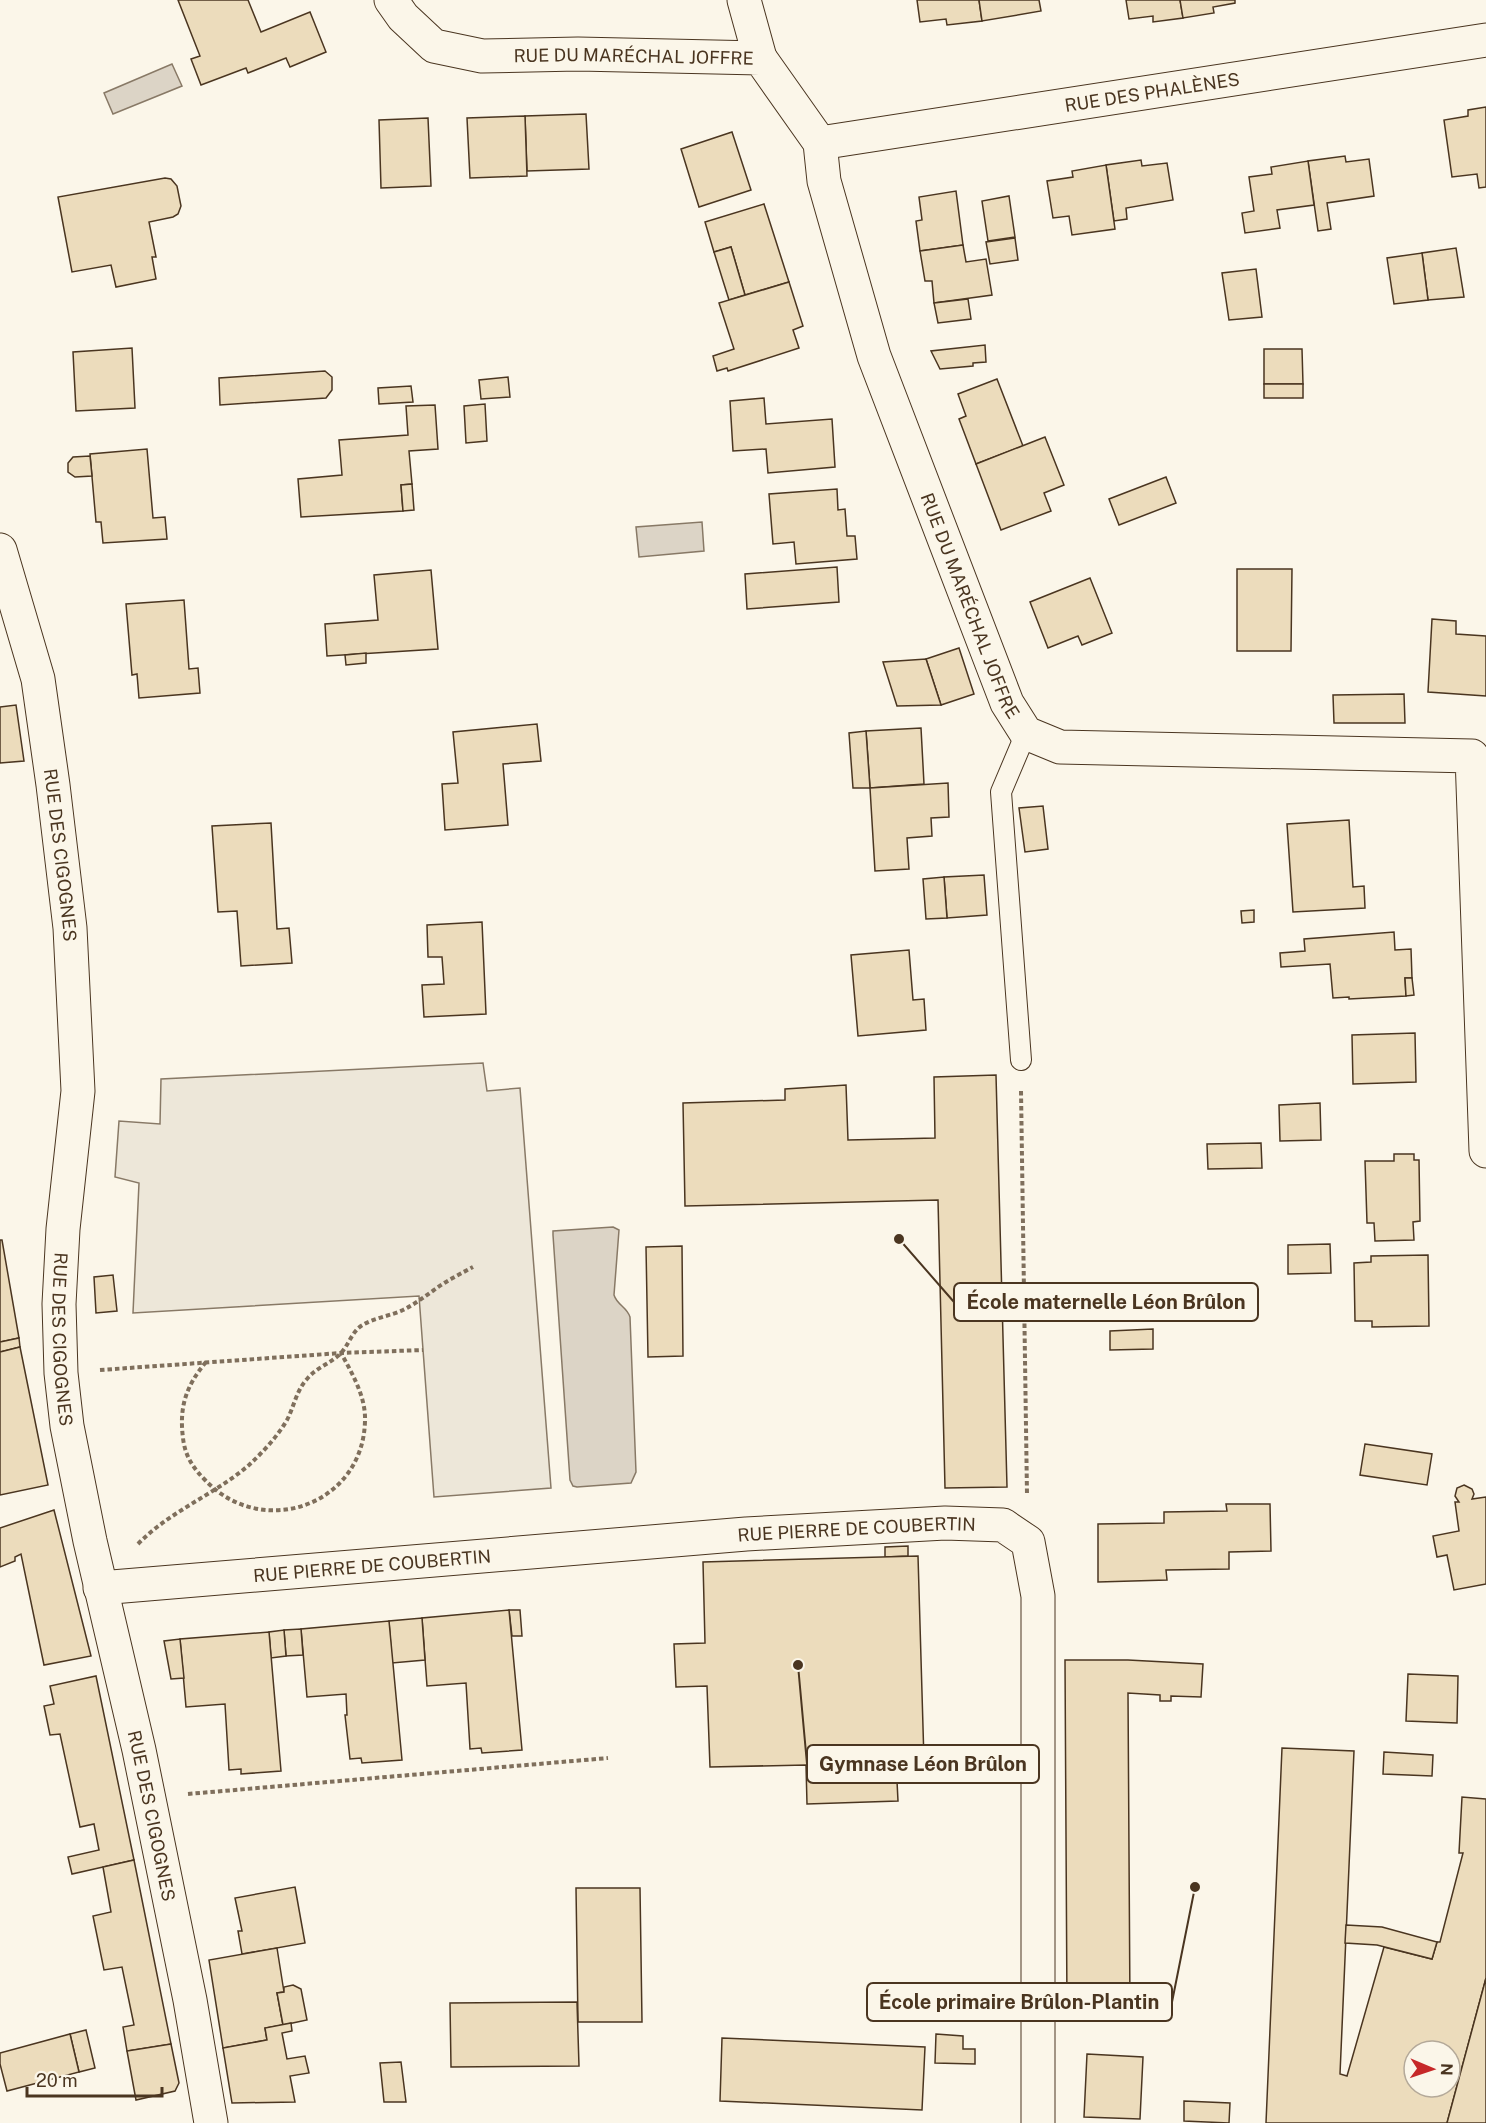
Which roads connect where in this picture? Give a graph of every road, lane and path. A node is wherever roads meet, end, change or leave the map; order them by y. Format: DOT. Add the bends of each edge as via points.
graph roads {
  1 [pos="391,0"];
  2 [pos="744,0"];
  3 [pos="1486,40"];
  4 [pos="760,57"];
  5 [pos="820,144"];
  6 [pos="0,550"];
  7 [pos="1026,733"];
  8 [pos="1479,756"];
  9 [pos="1021,1060"];
  10 [pos="1486,1151"];
  11 [pos="473,1267"];
  12 [pos="423,1350"];
  13 [pos="341,1353"];
  14 [pos="206,1362"];
  15 [pos="61,1373"];
  16 [pos="215,1490"];
  17 [pos="1028,1542"];
  18 [pos="100,1588"];
  19 [pos="608,1758"];
  20 [pos="148,1798"];
  21 [pos="211,2123"];
  22 [pos="1038,2123"];
  1 -- 4 [label="street, RUE DU MARÉCHAL JOFFRE" via="434,46 482,56"];
  2 -- 4 [label="street"];
  3 -- 5 [label="street, RUE DES PHALÈNES"];
  4 -- 5 [label="street, RUE DU MARÉCHAL JOFFRE"];
  5 -- 7 [label="street, RUE DU MARÉCHAL JOFFRE" via="824,181 873,356 1006,703"];
  6 -- 15 [label="street, RUE DES CIGOGNES" via="38,679 70,928 78,1091 59,1278"];
  7 -- 8 [label="street, RUE DU MARÉCHAL JOFFRE" via="1060,747"];
  7 -- 9 [label="lane" via="1001,792"];
  8 -- 10 [label="street, RUE DU MARÉCHAL JOFFRE"];
  9 -- 17 [label="path"];
  11 -- 13 [label="path" via="419,1302 361,1326"];
  12 -- 13 [label="path"];
  13 -- 14 [label="path"];
  13 -- 16 [label="path" via="307,1379 272,1443"];
  13 -- 16 [label="path" via="354,1377 365,1420 357,1457 336,1486 301,1507 280,1511 239,1504"];
  14 -- 15 [label="path"];
  14 -- 16 [label="path" via="185,1397 180,1419 190,1463"];
  15 -- 18 [label="street, RUE DES CIGOGNES" via="67,1426"];
  16 -- 18 [label="path" via="148,1533"];
  17 -- 18 [label="street, RUE PIERRE DE COUBERTIN" via="1003,1525 945,1524 746,1534"];
  17 -- 22 [label="street" via="1038,1596"];
  18 -- 20 [label="street, RUE DES CIGOGNES"];
  19 -- 20 [label="path"];
  20 -- 21 [label="street, RUE DES CIGOGNES"];
}
